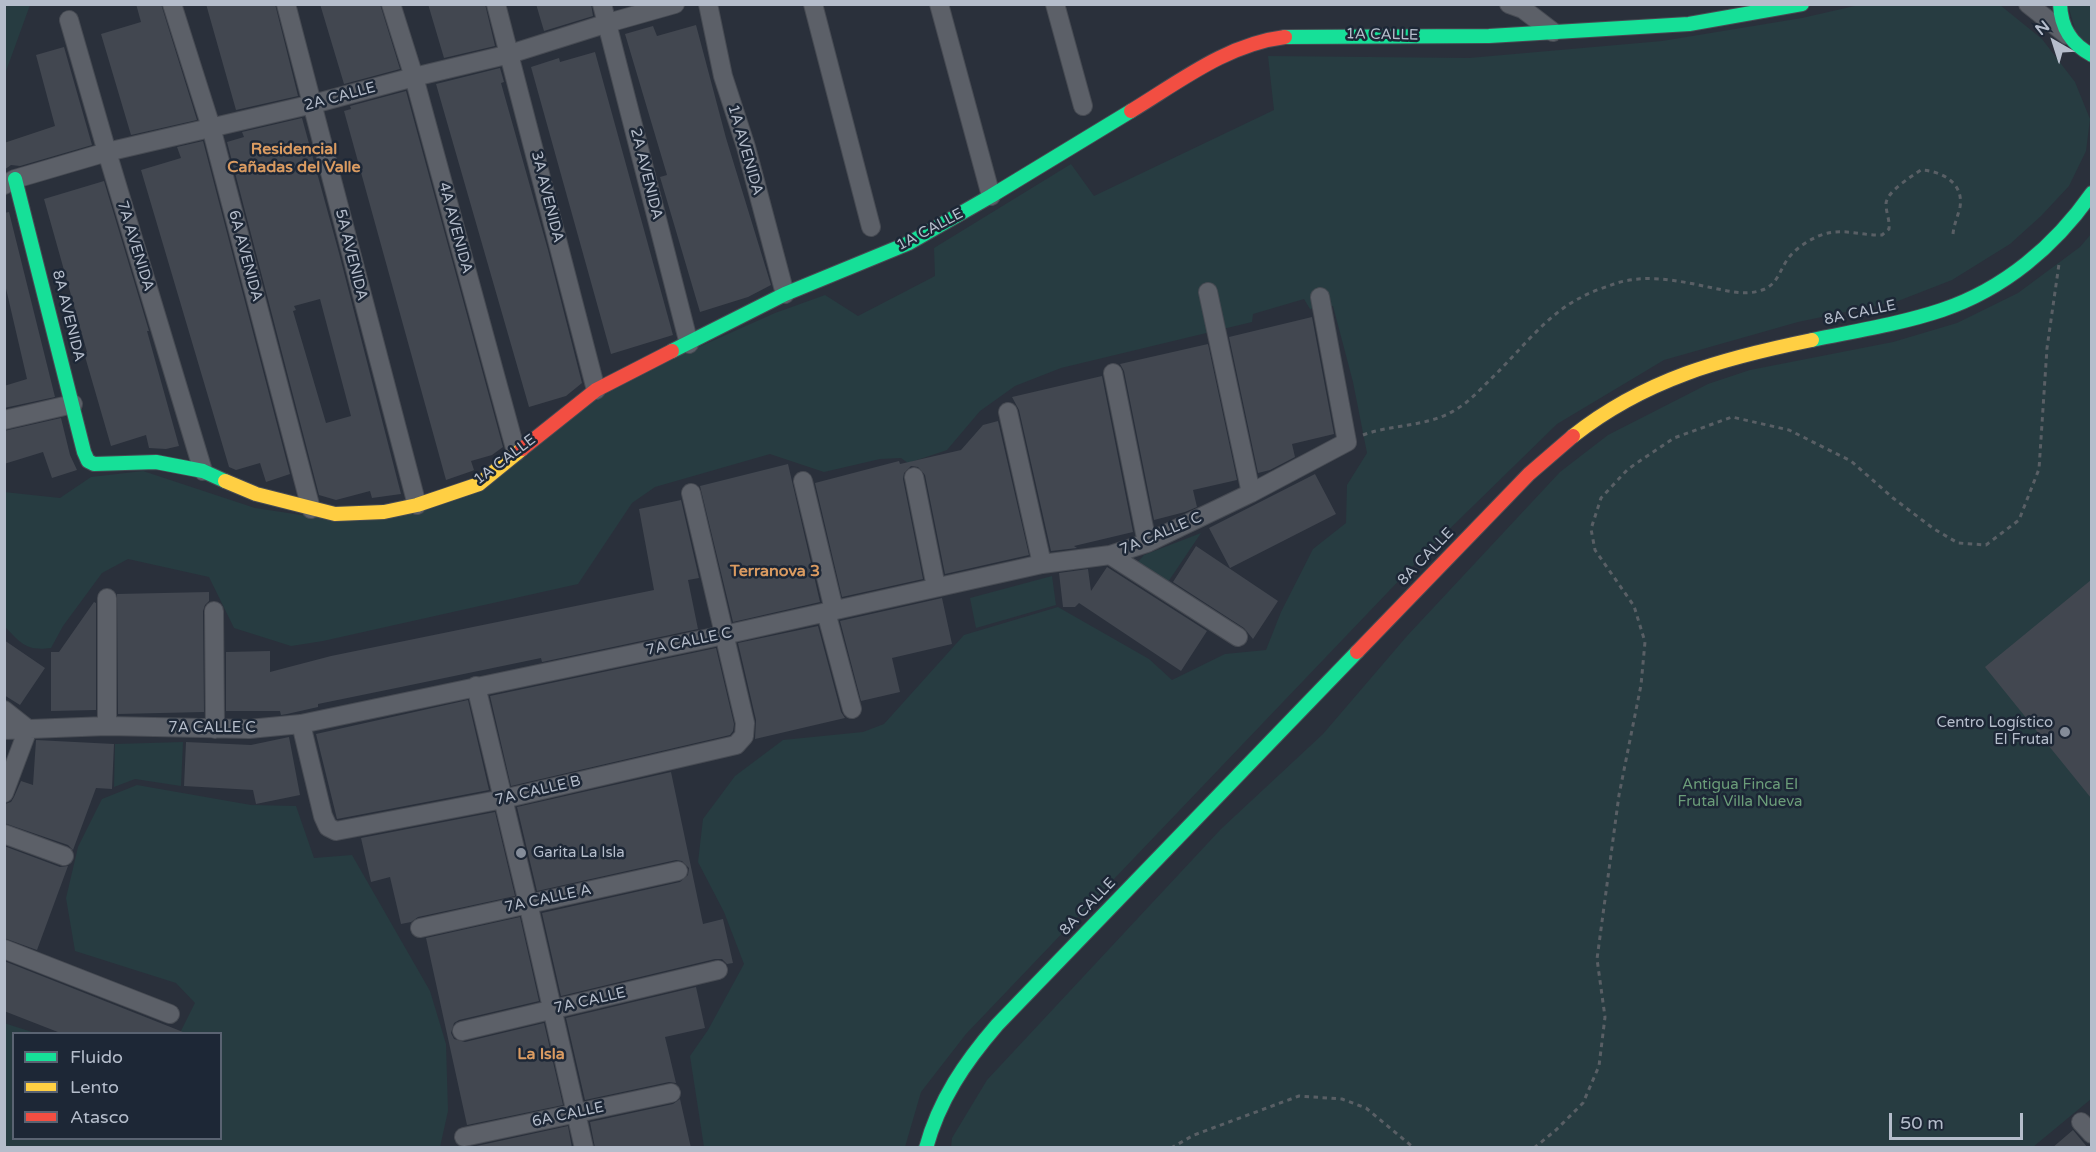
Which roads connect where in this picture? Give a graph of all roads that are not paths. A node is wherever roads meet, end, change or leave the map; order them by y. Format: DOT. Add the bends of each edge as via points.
graph roads {
  1 [pos="172,4"];
  2 [pos="286,4"];
  3 [pos="392,4"];
  4 [pos="496,4"];
  5 [pos="602,4"];
  6 [pos="675,4"];
  7 [pos="708,4"];
  8 [pos="813,4"];
  9 [pos="939,4"];
  10 [pos="1055,4"];
  11 [pos="1509,4"];
  12 [pos="1802,4"];
  13 [pos="2028,4"];
  14 [pos="2060,4"];
  15 [pos="69,20"];
  16 [pos="608,23"];
  17 [pos="1553,32"];
  18 [pos="2079,47"];
  19 [pos="510,54"];
  20 [pos="2091,63"];
  21 [pos="414,77"];
  22 [pos="313,104"];
  23 [pos="1083,106"];
  24 [pos="211,127"];
  25 [pos="107,152"];
  26 [pos="10,182"];
  27 [pos="2091,193"];
  28 [pos="991,196"];
  29 [pos="871,227"];
  30 [pos="1208,292"];
  31 [pos="785,294"];
  32 [pos="1320,297"];
  33 [pos="689,344"];
  34 [pos="1113,373"];
  35 [pos="596,390"];
  36 [pos="73,404"];
  37 [pos="1008,412"];
  38 [pos="4,420"];
  39 [pos="516,452"];
  40 [pos="88,461"];
  41 [pos="203,471"];
  42 [pos="914,477"];
  43 [pos="803,481"];
  44 [pos="691,493"];
  45 [pos="1251,493"];
  46 [pos="417,505"];
  47 [pos="311,509"];
  48 [pos="1147,543"];
  49 [pos="1110,555"];
  50 [pos="1042,564"];
  51 [pos="936,587"];
  52 [pos="107,598"];
  53 [pos="214,611"];
  54 [pos="830,611"];
  55 [pos="724,635"];
  56 [pos="1238,637"];
  57 [pos="476,687"];
  58 [pos="852,709"];
  59 [pos="4,710"];
  60 [pos="301,724"];
  61 [pos="107,726"];
  62 [pos="28,729"];
  63 [pos="215,729"];
  64 [pos="4,730"];
  65 [pos="4,793"];
  66 [pos="503,799"];
  67 [pos="4,834"];
  68 [pos="64,856"];
  69 [pos="678,871"];
  70 [pos="528,903"];
  71 [pos="420,928"];
  72 [pos="4,950"];
  73 [pos="718,970"];
  74 [pos="552,1010"];
  75 [pos="170,1014"];
  76 [pos="462,1031"];
  77 [pos="672,1093"];
  78 [pos="576,1113"];
  79 [pos="464,1137"];
  80 [pos="584,1148"];
  81 [pos="926,1148"];
  1 -- 24 [label="street, 6A AVENIDA"];
  2 -- 22 [label="street, 5A AVENIDA"];
  3 -- 21 [label="street, 4A AVENIDA"];
  4 -- 19 [label="street, 3A AVENIDA"];
  5 -- 16 [label="street, 2A AVENIDA"];
  6 -- 16 [label="street, 2A CALLE"];
  7 -- 31 [label="street, 1A AVENIDA" via="723,76"];
  8 -- 29 [label="street"];
  9 -- 28 [label="street"];
  10 -- 23 [label="street"];
  11 -- 17 [label="street" via="1523,9"];
  12 -- 17 [label="street, 1A CALLE" via="1689,24"];
  13 -- 18 [label="street"];
  14 -- 18 [label="street" via="2061,22"];
  15 -- 25 [label="street, 7A AVENIDA"];
  16 -- 19 [label="street, 2A CALLE"];
  16 -- 33 [label="street, 2A AVENIDA"];
  17 -- 28 [label="street, 1A CALLE" via="1489,36 1327,34 1255,42 1215,60"];
  18 -- 20 [label="street"];
  19 -- 21 [label="street, 2A CALLE"];
  19 -- 35 [label="street, 3A AVENIDA"];
  21 -- 22 [label="street, 2A CALLE"];
  21 -- 39 [label="street, 4A AVENIDA"];
  22 -- 24 [label="street, 2A CALLE"];
  22 -- 46 [label="street, 5A AVENIDA"];
  24 -- 25 [label="street, 2A CALLE"];
  24 -- 47 [label="street, 6A AVENIDA"];
  25 -- 26 [label="street, 2A CALLE"];
  25 -- 41 [label="street, 7A AVENIDA"];
  26 -- 36 [label="street, 8A AVENIDA"];
  27 -- 81 [label="street, 8A CALLE" via="2073,220 2040,252 1967,298 1913,318 1757,352 1686,373 1625,399 1572,435 1529,474 998,1024 968,1059 946,1094"];
  28 -- 31 [label="street, 1A CALLE" via="909,243"];
  30 -- 45 [label="street"];
  31 -- 33 [label="street, 1A CALLE"];
  32 -- 45 [label="street, 7A CALLE C" via="1347,442"];
  33 -- 35 [label="street, 1A CALLE"];
  34 -- 48 [label="street"];
  35 -- 39 [label="street, 1A CALLE"];
  36 -- 38 [label="street"];
  36 -- 40 [label="street, 8A AVENIDA"];
  37 -- 50 [label="street"];
  39 -- 46 [label="street, 1A CALLE" via="479,484"];
  40 -- 41 [label="street, 1A CALLE" via="103,465 156,462"];
  41 -- 47 [label="street, 1A CALLE" via="256,494"];
  42 -- 51 [label="street"];
  43 -- 54 [label="street"];
  44 -- 55 [label="street"];
  45 -- 48 [label="street, 7A CALLE C"];
  46 -- 47 [label="street, 1A CALLE" via="362,514"];
  48 -- 49 [label="street, 7A CALLE C"];
  49 -- 50 [label="street, 7A CALLE C"];
  49 -- 56 [label="street"];
  50 -- 51 [label="street, 7A CALLE C"];
  51 -- 54 [label="street, 7A CALLE C"];
  52 -- 61 [label="street"];
  53 -- 63 [label="street"];
  54 -- 55 [label="street, 7A CALLE C"];
  54 -- 58 [label="street"];
  55 -- 57 [label="street, 7A CALLE C"];
  55 -- 66 [label="street, 7A CALLE B" via="745,723 743,740 728,748"];
  57 -- 60 [label="street, 7A CALLE C"];
  57 -- 66 [label="street"];
  59 -- 62 [label="street"];
  60 -- 63 [label="street, 7A CALLE C"];
  60 -- 66 [label="street, 7A CALLE B" via="323,816 331,829 342,831"];
  61 -- 62 [label="street, 7A CALLE C"];
  61 -- 63 [label="street, 7A CALLE C"];
  62 -- 64 [label="street, 7A CALLE C"];
  62 -- 65 [label="street"];
  66 -- 70 [label="street"];
  67 -- 68 [label="street"];
  69 -- 70 [label="street, 7A CALLE A"];
  70 -- 71 [label="street, 7A CALLE A"];
  70 -- 74 [label="street"];
  72 -- 75 [label="street"];
  73 -- 74 [label="street, 7A CALLE"];
  74 -- 76 [label="street, 7A CALLE"];
  74 -- 78 [label="street"];
  77 -- 78 [label="street, 6A CALLE"];
  78 -- 79 [label="street, 6A CALLE"];
  78 -- 80 [label="street"];
}
